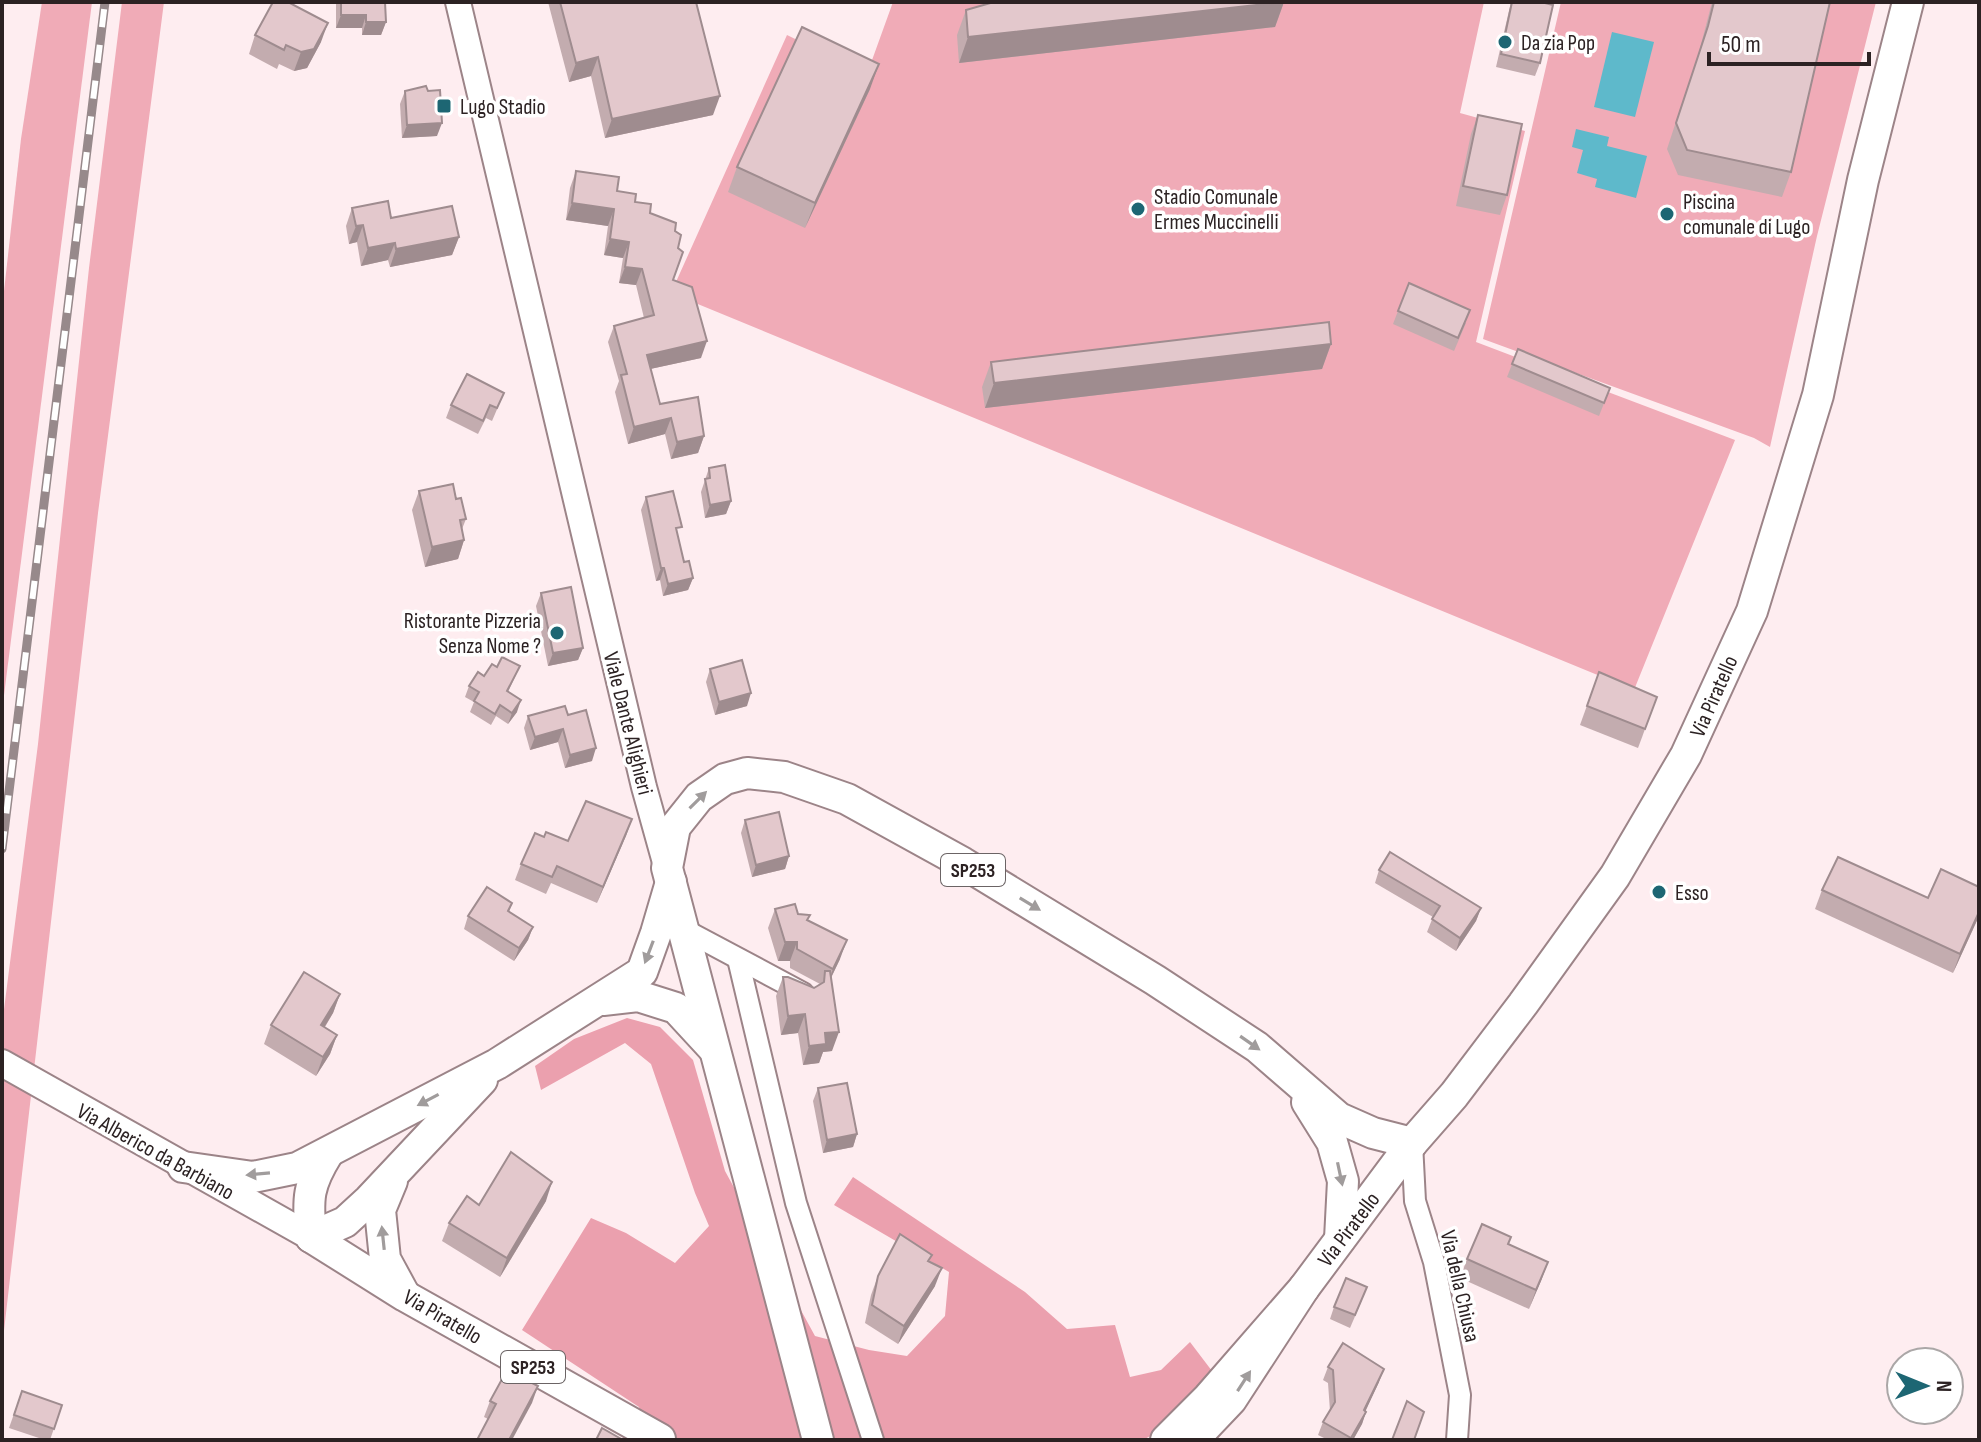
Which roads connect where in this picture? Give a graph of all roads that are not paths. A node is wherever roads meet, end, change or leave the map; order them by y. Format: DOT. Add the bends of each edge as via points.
graph roads {
  1 [pos="458,2"];
  2 [pos="1908,2"];
  3 [pos="669,874"];
  4 [pos="683,929"];
  5 [pos="738,959"];
  6 [pos="806,994"];
  7 [pos="597,1001"];
  8 [pos="715,1051"];
  9 [pos="2,1063"];
  10 [pos="497,1064"];
  11 [pos="1293,1080"];
  12 [pos="1412,1143"];
  13 [pos="328,1153"];
  14 [pos="183,1167"];
  15 [pos="393,1177"];
  16 [pos="311,1237"];
  17 [pos="1340,1239"];
  18 [pos="1304,1288"];
  19 [pos="405,1296"];
  20 [pos="662,1440"];
  21 [pos="818,1440"];
  22 [pos="873,1440"];
  23 [pos="1166,1440"];
  24 [pos="1193,1440"];
  25 [pos="1457,1440"];
  1 -- 3 [label="street, Viale Dante Alighieri" via="640,772"];
  2 -- 12 [label="main road, Via Piratello" via="1863,180 1818,395 1752,611 1686,755 1615,876 1471,1073"];
  3 -- 4 [label="main road, Viale Dante Alighieri / SP253"];
  3 -- 7 [label="main road, SP253, one-way" via="642,972"];
  3 -- 11 [label="main road, SP253, one-way" via="675,827 699,797 725,779 747,773 784,777 847,799 963,863 1257,1047"];
  4 -- 5 [label="street"];
  4 -- 8 [label="main road, Viale Dante Alighieri / SP253"];
  5 -- 6 [label="street"];
  5 -- 22 [label="street" via="796,1203"];
  7 -- 8 [label="main road, SP253" via="638,996 676,1008"];
  7 -- 10 [label="main road, SP253"];
  8 -- 21 [label="main road, Viale Dante Alighieri / SP253"];
  9 -- 14 [label="main road, Via Alberico da Barbiano"];
  10 -- 13 [label="main road, SP253, one-way"];
  10 -- 15 [label="main road, SP253"];
  11 -- 12 [label="main road, SP253" via="1339,1118"];
  11 -- 17 [label="main road, SP253, one-way" via="1332,1142 1343,1181"];
  12 -- 17 [label="main road, Via Piratello"];
  12 -- 25 [label="street, Via della Chiusa" via="1415,1201 1434,1262 1460,1395"];
  13 -- 14 [label="main road, SP253, one-way" via="297,1168 253,1177"];
  13 -- 16 [label="main road" via="312,1178"];
  14 -- 16 [label="main road, Via Alberico da Barbiano"];
  15 -- 16 [label="main road, SP253" via="345,1222"];
  19 -- 15 [label="main road, SP253, one-way" via="385,1259 380,1210"];
  16 -- 19 [label="main road, Via Piratello / SP253"];
  17 -- 18 [label="main road, Via Piratello"];
  18 -- 23 [label="main road, Via Piratello"];
  24 -- 18 [label="main road, Via Piratello, one-way" via="1231,1400"];
  19 -- 20 [label="main road, Via Piratello / SP253"];
}
